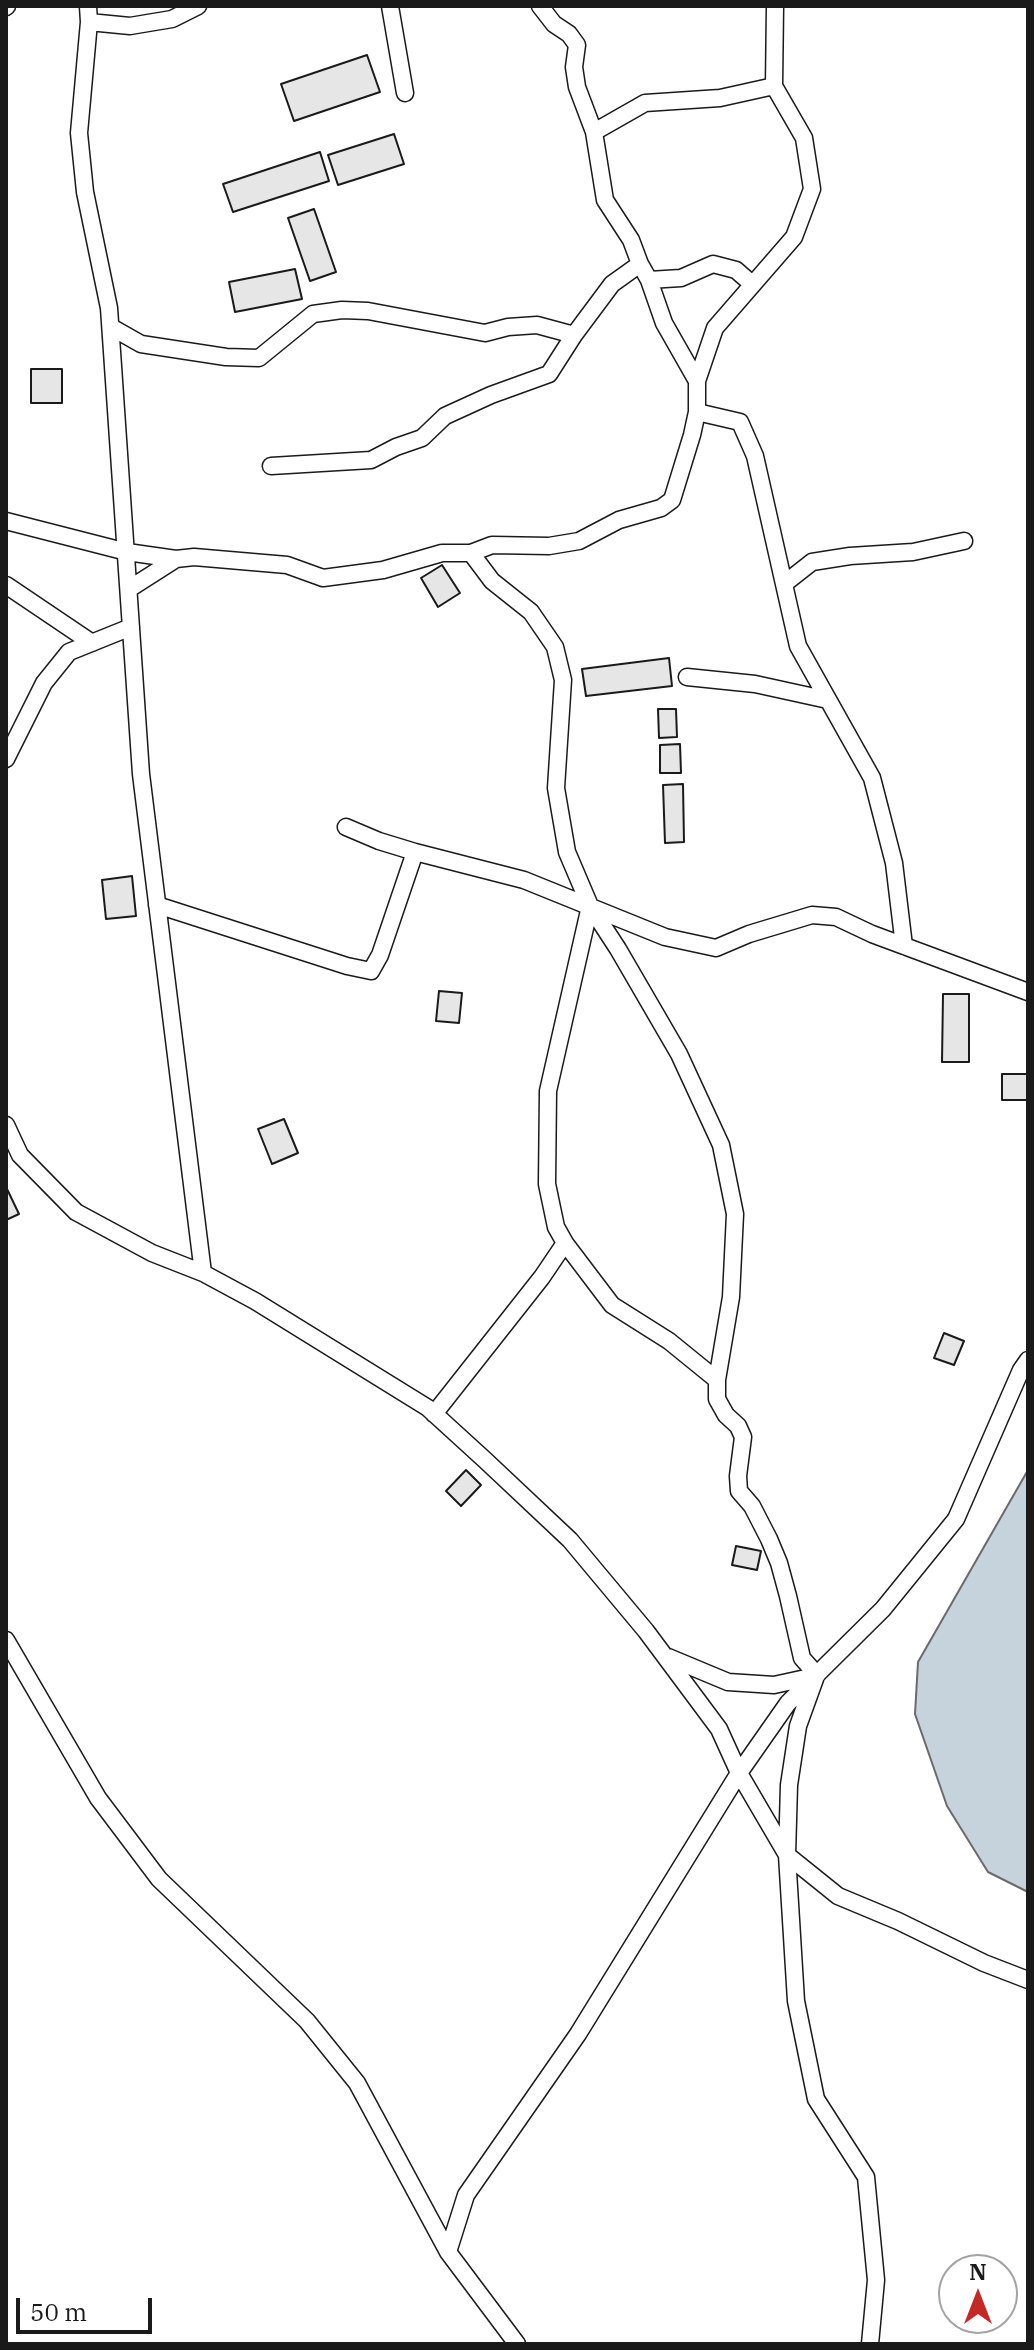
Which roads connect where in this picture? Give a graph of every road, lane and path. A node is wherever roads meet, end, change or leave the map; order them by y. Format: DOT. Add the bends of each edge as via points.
graph roads {
  1 [pos="198,6"];
  2 [pos="390,6"];
  3 [pos="540,6"];
  4 [pos="775,6"];
  5 [pos="89,14"];
  6 [pos="774,86"];
  7 [pos="405,93"];
  8 [pos="594,132"];
  9 [pos="640,264"];
  10 [pos="649,280"];
  11 [pos="752,284"];
  12 [pos="111,327"];
  13 [pos="574,335"];
  14 [pos="697,381"];
  15 [pos="697,412"];
  16 [pos="271,466"];
  17 [pos="6,521"];
  18 [pos="964,541"];
  19 [pos="127,552"];
  20 [pos="471,553"];
  21 [pos="176,559"];
  22 [pos="784,584"];
  23 [pos="6,585"];
  24 [pos="129,589"];
  25 [pos="131,627"];
  26 [pos="92,643"];
  27 [pos="687,677"];
  28 [pos="828,700"];
  29 [pos="6,759"];
  30 [pos="346,827"];
  31 [pos="415,852"];
  32 [pos="157,905"];
  33 [pos="590,906"];
  34 [pos="904,946"];
  35 [pos="1028,992"];
  36 [pos="6,1125"];
  37 [pos="565,1243"];
  38 [pos="203,1273"];
  39 [pos="1028,1360"];
  40 [pos="717,1380"];
  41 [pos="434,1414"];
  42 [pos="6,1640"];
  43 [pos="666,1657"];
  44 [pos="817,1675"];
  45 [pos="739,1773"];
  46 [pos="787,1855"];
  47 [pos="1028,1980"];
  48 [pos="448,2252"];
  49 [pos="517,2344"];
  50 [pos="870,2344"];
  1 -- 5 [label="street" via="172,19 130,26"];
  2 -- 7 [label="street"];
  3 -- 8 [label="street" via="577,45 577,87"];
  4 -- 6 [label="street"];
  5 -- 12 [label="street" via="79,133"];
  6 -- 8 [label="street" via="720,98 645,103"];
  6 -- 11 [label="street" via="804,138 812,189 794,237"];
  8 -- 9 [label="street" via="605,200"];
  9 -- 10 [label="street"];
  9 -- 13 [label="street" via="612,284"];
  10 -- 11 [label="street" via="681,278 713,264 736,270"];
  10 -- 14 [label="street" via="664,323"];
  11 -- 14 [label="street" via="715,328"];
  12 -- 13 [label="street" via="141,344 259,358 313,314 342,310 485,333 537,325"];
  12 -- 19 [label="street"];
  13 -- 16 [label="street" via="549,374 445,416 422,438 371,460"];
  14 -- 15 [label="street"];
  15 -- 20 [label="street" via="672,500 661,508 619,520 579,541 492,545"];
  15 -- 22 [label="street" via="740,422 755,456"];
  17 -- 19 [label="street"];
  18 -- 22 [label="street" via="812,562"];
  19 -- 21 [label="street"];
  19 -- 24 [label="street"];
  20 -- 21 [label="street" via="442,553 383,570 323,578 287,565"];
  20 -- 33 [label="street" via="492,581 531,612 555,647 563,680 556,788 567,852"];
  21 -- 24 [label="street"];
  22 -- 28 [label="street" via="798,646"];
  23 -- 26 [label="street"];
  24 -- 25 [label="street"];
  25 -- 26 [label="street"];
  25 -- 32 [label="street"];
  26 -- 29 [label="street" via="69,652 44,683"];
  27 -- 28 [label="street" via="755,684"];
  28 -- 34 [label="street" via="872,778 894,863"];
  30 -- 31 [label="street"];
  31 -- 32 [label="street" via="371,971"];
  31 -- 33 [label="street" via="524,880"];
  32 -- 38 [label="street"];
  33 -- 34 [label="street" via="665,937 716,948 812,915 836,917"];
  33 -- 37 [label="street" via="548,1091 547,1184"];
  33 -- 40 [label="street" via="679,1054 721,1145 735,1214 731,1297"];
  34 -- 35 [label="street"];
  36 -- 38 [label="street" via="20,1155 76,1212 152,1253"];
  37 -- 40 [label="street" via="612,1305"];
  37 -- 41 [label="street"];
  38 -- 41 [label="street"];
  39 -- 44 [label="street" via="956,1519 883,1609"];
  40 -- 44 [label="street" via="717,1399 743,1437 739,1491 769,1539 802,1658"];
  41 -- 43 [label="street" via="570,1540"];
  42 -- 48 [label="street" via="98,1798 159,1879 307,2021 357,2083"];
  43 -- 44 [label="street" via="728,1682 774,1685"];
  43 -- 45 [label="street" via="719,1729"];
  44 -- 45 [label="street" via="788,1703"];
  44 -- 46 [label="street" via="798,1726"];
  45 -- 46 [label="street"];
  45 -- 48 [label="street" via="578,2034 466,2195"];
  46 -- 47 [label="street" via="838,1896"];
  46 -- 50 [label="street" via="796,2001 816,2099 866,2177 876,2280"];
  48 -- 49 [label="street"];
}
